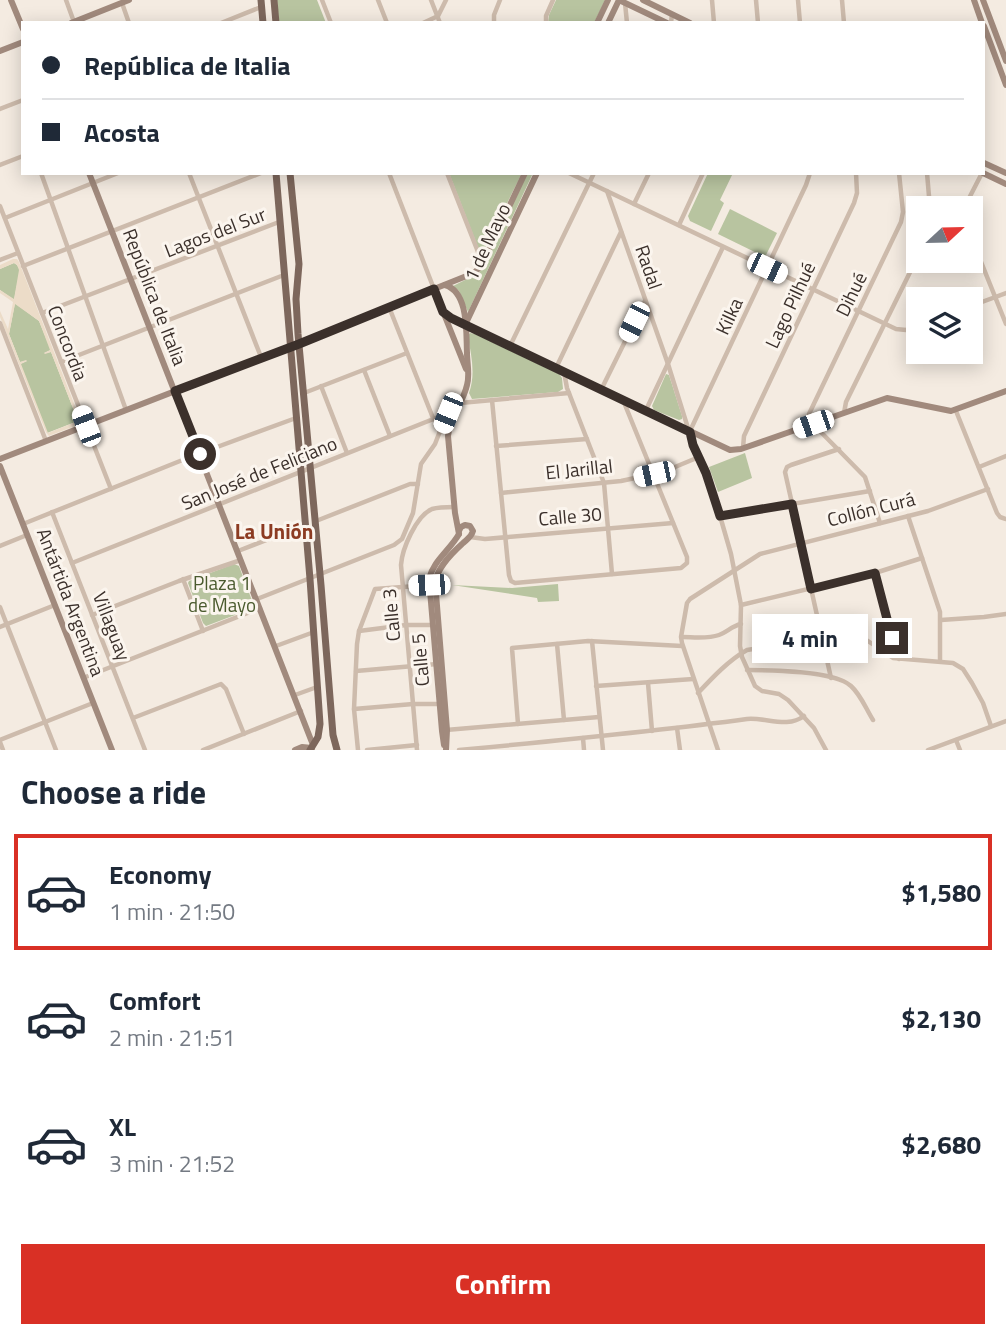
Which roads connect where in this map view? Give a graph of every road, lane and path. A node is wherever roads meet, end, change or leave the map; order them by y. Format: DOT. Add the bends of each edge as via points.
graph roads {
  1 [pos="11,0"];
  2 [pos="66,0"];
  3 [pos="274,0"];
  4 [pos="322,0"];
  5 [pos="379,0"];
  6 [pos="431,0"];
  7 [pos="446,0"];
  8 [pos="500,0"];
  9 [pos="553,0"];
  10 [pos="608,0"];
  11 [pos="643,0"];
  12 [pos="712,0"];
  13 [pos="756,0"];
  14 [pos="798,0"];
  15 [pos="842,0"];
  16 [pos="974,0"];
  17 [pos="983,0"];
  18 [pos="621,1"];
  19 [pos="121,2"];
  20 [pos="261,4"];
  21 [pos="672,14"];
  22 [pos="438,16"];
  23 [pos="73,21"];
  24 [pos="75,21"];
  25 [pos="129,21"];
  26 [pos="226,21"];
  27 [pos="276,21"];
  28 [pos="330,21"];
  29 [pos="386,21"];
  30 [pos="427,21"];
  31 [pos="439,21"];
  32 [pos="493,21"];
  33 [pos="546,21"];
  34 [pos="598,21"];
  35 [pos="609,21"];
  36 [pos="626,21"];
  37 [pos="665,21"];
  38 [pos="670,21"];
  39 [pos="686,21"];
  40 [pos="714,21"];
  41 [pos="758,21"];
  42 [pos="800,21"];
  43 [pos="844,21"];
  44 [pos="982,21"];
  45 [pos="21,24"];
  46 [pos="985,29"];
  47 [pos="21,43"];
  48 [pos="0,51"];
  49 [pos="1004,51"];
  50 [pos="995,55"];
  51 [pos="1006,61"];
  52 [pos="1006,85"];
  53 [pos="21,101"];
  54 [pos="0,109"];
  55 [pos="21,157"];
  56 [pos="985,163"];
  57 [pos="0,165"];
  58 [pos="1006,173"];
  59 [pos="985,174"];
  60 [pos="42,175"];
  61 [pos="90,175"];
  62 [pos="113,175"];
  63 [pos="190,175"];
  64 [pos="256,175"];
  65 [pos="276,175"];
  66 [pos="290,175"];
  67 [pos="390,175"];
  68 [pos="448,175"];
  69 [pos="524,175"];
  70 [pos="536,175"];
  71 [pos="573,175"];
  72 [pos="593,175"];
  73 [pos="648,175"];
  74 [pos="702,175"];
  75 [pos="809,175"];
  76 [pos="856,175"];
  77 [pos="899,175"];
  78 [pos="928,175"];
  79 [pos="982,175"];
  80 [pos="93,183"];
  81 [pos="590,183"];
  82 [pos="1006,184"];
  83 [pos="607,191"];
  84 [pos="929,196"];
  85 [pos="971,196"];
  86 [pos="198,197"];
  87 [pos="51,200"];
  88 [pos="634,204"];
  89 [pos="0,206"];
  90 [pos="4,218"];
  91 [pos="280,222"];
  92 [pos="679,225"];
  93 [pos="112,231"];
  94 [pos="621,232"];
  95 [pos="217,246"];
  96 [pos="723,247"];
  97 [pos="68,248"];
  98 [pos="18,253"];
  99 [pos="0,260"];
  100 [pos="482,263"];
  101 [pos="23,266"];
  102 [pos="767,268"];
  103 [pos="984,270"];
  104 [pos="910,273"];
  105 [pos="284,275"];
  106 [pos="131,279"];
  107 [pos="445,285"];
  108 [pos="434,289"];
  109 [pos="814,289"];
  110 [pos="1006,292"];
  111 [pos="236,293"];
  112 [pos="86,296"];
  113 [pos="995,297"];
  114 [pos="645,300"];
  115 [pos="983,302"];
  116 [pos="389,307"];
  117 [pos="858,311"];
  118 [pos="443,312"];
  119 [pos="42,313"];
  120 [pos="0,323"];
  121 [pos="885,323"];
  122 [pos="1006,324"];
  123 [pos="465,325"];
  124 [pos="150,327"];
  125 [pos="906,330"];
  126 [pos="299,344"];
  127 [pos="103,345"];
  128 [pos="291,346"];
  129 [pos="510,346"];
  130 [pos="408,353"];
  131 [pos="261,357"];
  132 [pos="61,362"];
  133 [pos="668,364"];
  134 [pos="556,368"];
  135 [pos="364,370"];
  136 [pos="564,372"];
  137 [pos="468,373"];
  138 [pos="321,386"];
  139 [pos="601,390"];
  140 [pos="175,391"];
  141 [pos="1006,391"];
  142 [pos="304,393"];
  143 [pos="569,393"];
  144 [pos="492,400"];
  145 [pos="623,400"];
  146 [pos="458,407"];
  147 [pos="127,410"];
  148 [pos="646,411"];
  149 [pos="956,411"];
  150 [pos="844,412"];
  151 [pos="448,413"];
  152 [pos="297,418"];
  153 [pos="433,418"];
  154 [pos="813,424"];
  155 [pos="86,426"];
  156 [pos="690,432"];
  157 [pos="390,436"];
  158 [pos="587,439"];
  159 [pos="46,441"];
  160 [pos="496,446"];
  161 [pos="743,448"];
  162 [pos="839,449"];
  163 [pos="347,453"];
  164 [pos="200,454"];
  165 [pos="1006,456"];
  166 [pos="699,457"];
  167 [pos="0,459"];
  168 [pos="0,466"];
  169 [pos="979,467"];
  170 [pos="310,468"];
  171 [pos="301,471"];
  172 [pos="654,474"];
  173 [pos="604,483"];
  174 [pos="418,484"];
  175 [pos="111,489"];
  176 [pos="988,489"];
  177 [pos="870,491"];
  178 [pos="501,493"];
  179 [pos="219,504"];
  180 [pos="792,504"];
  181 [pos="454,507"];
  182 [pos="52,512"];
  183 [pos="720,516"];
  184 [pos="908,516"];
  185 [pos="1004,519"];
  186 [pos="315,521"];
  187 [pos="673,523"];
  188 [pos="880,523"];
  189 [pos="23,524"];
  190 [pos="305,525"];
  191 [pos="608,528"];
  192 [pos="459,533"];
  193 [pos="27,535"];
  194 [pos="505,537"];
  195 [pos="469,538"];
  196 [pos="801,543"];
  197 [pos="0,546"];
  198 [pos="238,551"];
  199 [pos="922,558"];
  200 [pos="242,560"];
  201 [pos="72,563"];
  202 [pos="734,570"];
  203 [pos="875,573"];
  204 [pos="612,574"];
  205 [pos="320,575"];
  206 [pos="183,579"];
  207 [pos="310,579"];
  208 [pos="432,585"];
  209 [pos="403,586"];
  210 [pos="811,589"];
  211 [pos="257,599"];
  212 [pos="55,605"];
  213 [pos="741,605"];
  214 [pos="0,607"];
  215 [pos="260,608"];
  216 [pos="1006,614"];
  217 [pos="92,615"];
  218 [pos="941,620"];
  219 [pos="7,624"];
  220 [pos="741,624"];
  221 [pos="406,625"];
  222 [pos="433,625"];
  223 [pos="0,627"];
  224 [pos="203,631"];
  225 [pos="359,631"];
  226 [pos="314,632"];
  227 [pos="681,637"];
  228 [pos="822,638"];
  229 [pos="592,641"];
  230 [pos="557,644"];
  231 [pos="276,646"];
  232 [pos="682,646"];
  233 [pos="740,653"];
  234 [pos="899,659"];
  235 [pos="940,661"];
  236 [pos="439,664"];
  237 [pos="410,666"];
  238 [pos="113,667"];
  239 [pos="747,670"];
  240 [pos="356,671"];
  241 [pos="83,678"];
  242 [pos="831,678"];
  243 [pos="694,680"];
  244 [pos="648,683"];
  245 [pos="318,687"];
  246 [pos="596,687"];
  247 [pos="698,693"];
  248 [pos="295,695"];
  249 [pos="93,703"];
  250 [pos="413,704"];
  251 [pos="439,704"];
  252 [pos="354,709"];
  253 [pos="301,711"];
  254 [pos="804,716"];
  255 [pos="599,717"];
  256 [pos="132,718"];
  257 [pos="564,720"];
  258 [pos="873,720"];
  259 [pos="1006,721"];
  260 [pos="45,722"];
  261 [pos="518,724"];
  262 [pos="709,724"];
  263 [pos="992,726"];
  264 [pos="677,728"];
  265 [pos="444,731"];
  266 [pos="652,731"];
  267 [pos="244,734"];
  268 [pos="601,737"];
  269 [pos="583,738"];
  270 [pos="956,740"];
  271 [pos="0,741"];
  272 [pos="312,748"];
  273 [pos="417,748"];
  274 [pos="337,749"];
  275 [pos="3,750"];
  276 [pos="56,750"];
  277 [pos="112,750"];
  278 [pos="145,750"];
  279 [pos="203,750"];
  280 [pos="295,750"];
  281 [pos="358,750"];
  282 [pos="367,750"];
  283 [pos="446,750"];
  284 [pos="459,750"];
  285 [pos="584,750"];
  286 [pos="603,750"];
  287 [pos="680,750"];
  288 [pos="718,750"];
  289 [pos="825,750"];
  290 [pos="928,750"];
  291 [pos="960,750"];
  1 -- 45 [label="street"];
  2 -- 23 [label="street"];
  3 -- 27 [label="main road"];
  4 -- 28 [label="street"];
  5 -- 29 [label="street"];
  6 -- 22 [label="street"];
  7 -- 22 [label="street"];
  8 -- 32 [label="street"];
  9 -- 33 [label="street"];
  10 -- 34 [label="street"];
  11 -- 21 [label="street"];
  12 -- 40 [label="street"];
  13 -- 41 [label="street"];
  14 -- 42 [label="street"];
  15 -- 43 [label="street"];
  16 -- 44 [label="street"];
  17 -- 49 [label="street"];
  18 -- 35 [label="street"];
  18 -- 36 [label="street"];
  18 -- 37 [label="street"];
  19 -- 24 [label="street"];
  19 -- 25 [label="street"];
  20 -- 26 [label="street"];
  21 -- 38 [label="street"];
  21 -- 39 [label="street"];
  22 -- 30 [label="street"];
  22 -- 31 [label="street"];
  46 -- 50 [label="street"];
  47 -- 48 [label="street"];
  49 -- 50 [label="street"];
  49 -- 51 [label="street"];
  50 -- 52 [label="street"];
  53 -- 54 [label="street"];
  55 -- 57 [label="street"];
  56 -- 58 [label="street"];
  59 -- 82 [label="street"];
  60 -- 87 [label="street"];
  61 -- 80 [label="street, República de Italia"];
  62 -- 80 [label="street"];
  63 -- 86 [label="street"];
  64 -- 86 [label="street"];
  65 -- 91 [label="main road"];
  66 -- 126 [label="main road" via="299,264"];
  67 -- 108 [label="street"];
  68 -- 100 [label="street"];
  69 -- 100 [label="street, 1 de Mayo"];
  70 -- 123 [label="street, 1 de Mayo"];
  71 -- 81 [label="street"];
  72 -- 81 [label="street"];
  73 -- 88 [label="street"];
  74 -- 92 [label="street"];
  75 -- 102 [label="street, Kilka"];
  76 -- 109 [label="street, Lago Pilhué" via="854,203"];
  77 -- 117 [label="street, Dihué" via="902,219"];
  78 -- 84 [label="street"];
  79 -- 85 [label="street"];
  80 -- 87 [label="street"];
  80 -- 93 [label="street, República de Italia"];
  81 -- 83 [label="street"];
  81 -- 129 [label="street"];
  83 -- 88 [label="street"];
  83 -- 94 [label="street, Radal"];
  86 -- 93 [label="street"];
  86 -- 95 [label="street"];
  87 -- 90 [label="street"];
  87 -- 97 [label="street"];
  88 -- 92 [label="street"];
  89 -- 90 [label="street, Concordia"];
  90 -- 98 [label="street, Concordia"];
  91 -- 95 [label="street, Lagos del Sur"];
  91 -- 105 [label="main road"];
  92 -- 96 [label="street"];
  93 -- 97 [label="street"];
  93 -- 106 [label="street, República de Italia"];
  94 -- 114 [label="street, Radal"];
  94 -- 134 [label="street"];
  95 -- 106 [label="street, Lagos del Sur"];
  95 -- 111 [label="street"];
  96 -- 102 [label="street"];
  96 -- 133 [label="street"];
  97 -- 101 [label="street"];
  97 -- 112 [label="street"];
  98 -- 99 [label="street"];
  98 -- 101 [label="street, Concordia"];
  100 -- 107 [label="street, 1 de Mayo" via="474,273"];
  101 -- 119 [label="street, Concordia"];
  102 -- 109 [label="street"];
  102 -- 156 [label="street, Kilka"];
  103 -- 113 [label="street"];
  104 -- 121 [label="street"];
  105 -- 111 [label="street"];
  105 -- 128 [label="main road"];
  106 -- 112 [label="street, Lagos del Sur"];
  106 -- 124 [label="street, República de Italia"];
  107 -- 108 [label="street, 1 de Mayo"];
  107 -- 123 [label="street" via="456,292"];
  108 -- 116 [label="street, 1 de Mayo"];
  108 -- 118 [label="street"];
  109 -- 117 [label="street"];
  109 -- 161 [label="street, Lago Pilhué" via="744,436"];
  110 -- 113 [label="street"];
  111 -- 124 [label="street"];
  111 -- 131 [label="street"];
  112 -- 119 [label="street, Lagos del Sur"];
  112 -- 127 [label="street"];
  113 -- 115 [label="street"];
  113 -- 122 [label="street"];
  114 -- 133 [label="street, Radal"];
  114 -- 139 [label="street"];
  116 -- 126 [label="street, 1 de Mayo"];
  116 -- 130 [label="street"];
  117 -- 121 [label="street"];
  117 -- 154 [label="street, Dihué" via="810,412"];
  118 -- 123 [label="street"];
  118 -- 137 [label="street"];
  119 -- 132 [label="street, Concordia"];
  120 -- 159 [label="street"];
  121 -- 125 [label="street"];
  121 -- 150 [label="street"];
  123 -- 129 [label="street"];
  123 -- 137 [label="street"];
  124 -- 127 [label="street"];
  124 -- 140 [label="street, República de Italia"];
  126 -- 128 [label="street, 1 de Mayo"];
  126 -- 142 [label="main road"];
  127 -- 132 [label="street"];
  127 -- 147 [label="street"];
  128 -- 131 [label="street, 1 de Mayo"];
  128 -- 152 [label="main road"];
  129 -- 134 [label="street"];
  130 -- 135 [label="street"];
  130 -- 153 [label="street"];
  131 -- 140 [label="street, 1 de Mayo"];
  132 -- 155 [label="street, Concordia"];
  133 -- 148 [label="street"];
  133 -- 156 [label="street, Radal"];
  134 -- 136 [label="street"];
  135 -- 138 [label="street"];
  135 -- 157 [label="street"];
  136 -- 139 [label="street"];
  136 -- 143 [label="street"];
  137 -- 146 [label="street"];
  138 -- 142 [label="street"];
  138 -- 163 [label="street"];
  139 -- 145 [label="street"];
  140 -- 147 [label="street, 1 de Mayo"];
  140 -- 164 [label="street, República de Italia"];
  141 -- 149 [label="street"];
  142 -- 170 [label="main road"];
  143 -- 144 [label="street, San José de Feliciano"];
  143 -- 158 [label="street"];
  144 -- 146 [label="street, San José de Feliciano"];
  144 -- 160 [label="street"];
  145 -- 148 [label="street"];
  145 -- 172 [label="street"];
  146 -- 151 [label="street, San José de Feliciano"];
  146 -- 181 [label="street" via="448,436"];
  147 -- 155 [label="street, 1 de Mayo"];
  148 -- 156 [label="street"];
  149 -- 150 [label="street" via="887,398"];
  149 -- 169 [label="street"];
  150 -- 154 [label="street"];
  151 -- 153 [label="street, San José de Feliciano"];
  151 -- 174 [label="street" via="421,464"];
  152 -- 164 [label="street"];
  152 -- 171 [label="main road"];
  153 -- 157 [label="street, San José de Feliciano"];
  154 -- 161 [label="street"];
  154 -- 162 [label="street"];
  155 -- 159 [label="street, 1 de Mayo"];
  155 -- 175 [label="street, Concordia"];
  156 -- 161 [label="street" via="726,449"];
  156 -- 166 [label="street, Radal"];
  157 -- 163 [label="street, San José de Feliciano"];
  158 -- 160 [label="street"];
  158 -- 173 [label="street"];
  159 -- 167 [label="street, 1 de Mayo"];
  160 -- 178 [label="street"];
  162 -- 177 [label="street" via="863,474"];
  162 -- 180 [label="street" via="787,467"];
  163 -- 170 [label="street, San José de Feliciano"];
  164 -- 175 [label="street"];
  164 -- 179 [label="street, República de Italia"];
  165 -- 169 [label="street"];
  166 -- 172 [label="street, El Jarillal"];
  166 -- 183 [label="street, Radal"];
  168 -- 189 [label="street, Antártida Argentina"];
  169 -- 176 [label="street"];
  170 -- 171 [label="street, San José de Feliciano"];
  170 -- 186 [label="main road"];
  171 -- 179 [label="street, San José de Feliciano"];
  171 -- 190 [label="main road"];
  172 -- 173 [label="street, El Jarillal"];
  172 -- 187 [label="street"];
  173 -- 178 [label="street, El Jarillal"];
  173 -- 191 [label="street"];
  174 -- 186 [label="street"];
  174 -- 205 [label="street" via="415,509 399,542"];
  175 -- 182 [label="street"];
  176 -- 184 [label="street, Collón Curá"];
  176 -- 185 [label="street"];
  177 -- 180 [label="street"];
  177 -- 188 [label="street"];
  178 -- 194 [label="street"];
  179 -- 198 [label="street, República de Italia"];
  179 -- 201 [label="street, San José de Feliciano"];
  180 -- 183 [label="street"];
  180 -- 196 [label="street"];
  181 -- 192 [label="street"];
  181 -- 209 [label="street, Calle 3" via="432,509 418,520 402,555"];
  182 -- 189 [label="street"];
  182 -- 201 [label="street, Villaguay"];
  183 -- 202 [label="street, Radal"];
  184 -- 188 [label="street, Collón Curá"];
  184 -- 199 [label="street"];
  186 -- 205 [label="main road"];
  187 -- 191 [label="street, Calle 30"];
  187 -- 204 [label="street" via="687,563 681,568"];
  188 -- 196 [label="street, Collón Curá"];
  189 -- 193 [label="street, Antártida Argentina"];
  190 -- 198 [label="street"];
  190 -- 207 [label="main road"];
  191 -- 194 [label="street, Calle 30"];
  191 -- 204 [label="street"];
  192 -- 195 [label="street, Calle 30"];
  192 -- 195 [label="street, Calle 30" via="463,525 470,526"];
  192 -- 208 [label="street" via="434,566"];
  193 -- 197 [label="street"];
  193 -- 212 [label="street, Antártida Argentina"];
  194 -- 195 [label="street, Calle 30"];
  194 -- 204 [label="street" via="511,581"];
  195 -- 208 [label="street"];
  196 -- 202 [label="street, Collón Curá" via="760,554"];
  196 -- 210 [label="street"];
  198 -- 200 [label="street, República de Italia"];
  199 -- 203 [label="street"];
  199 -- 218 [label="street"];
  200 -- 206 [label="street"];
  200 -- 211 [label="street, República de Italia"];
  201 -- 217 [label="street, Villaguay"];
  202 -- 213 [label="street, Radal"];
  202 -- 227 [label="street, Collón Curá" via="690,599"];
  203 -- 210 [label="street"];
  203 -- 234 [label="street"];
  205 -- 207 [label="street"];
  205 -- 274 [label="main road"];
  206 -- 217 [label="street"];
  206 -- 224 [label="street"];
  207 -- 211 [label="street"];
  207 -- 226 [label="main road"];
  208 -- 209 [label="street"];
  208 -- 222 [label="street, Calle 5"];
  208 -- 236 [label="street, Calle 5"];
  209 -- 221 [label="street, Calle 3"];
  209 -- 225 [label="street" via="375,589"];
  210 -- 213 [label="street"];
  210 -- 228 [label="street"];
  211 -- 215 [label="street, República de Italia"];
  212 -- 219 [label="street"];
  212 -- 241 [label="street, Antártida Argentina"];
  213 -- 220 [label="street, Radal"];
  214 -- 219 [label="street"];
  215 -- 224 [label="street"];
  215 -- 231 [label="street, República de Italia"];
  216 -- 218 [label="street"];
  217 -- 238 [label="street, Villaguay"];
  218 -- 235 [label="street"];
  219 -- 223 [label="street"];
  219 -- 260 [label="street"];
  220 -- 227 [label="street" via="720,635"];
  220 -- 233 [label="street, Radal"];
  221 -- 222 [label="street"];
  221 -- 225 [label="street"];
  221 -- 237 [label="street, Calle 3"];
  222 -- 236 [label="street, Calle 5"];
  224 -- 238 [label="street"];
  225 -- 240 [label="street"];
  226 -- 231 [label="street"];
  226 -- 245 [label="main road"];
  227 -- 232 [label="street"];
  228 -- 233 [label="street"];
  228 -- 234 [label="street" via="859,636"];
  228 -- 242 [label="street"];
  229 -- 230 [label="street"];
  229 -- 232 [label="street"];
  229 -- 246 [label="street"];
  230 -- 257 [label="street"];
  230 -- 261 [label="street" via="512,648"];
  231 -- 248 [label="street, República de Italia"];
  232 -- 243 [label="street"];
  233 -- 239 [label="street"];
  233 -- 247 [label="street"];
  234 -- 235 [label="street"];
  235 -- 263 [label="street" via="967,674"];
  236 -- 237 [label="street"];
  236 -- 251 [label="street, Calle 5"];
  236 -- 265 [label="street, Calle 5"];
  237 -- 240 [label="street"];
  237 -- 250 [label="street, Calle 3"];
  238 -- 241 [label="street"];
  238 -- 256 [label="street, Villaguay"];
  239 -- 242 [label="street"];
  239 -- 254 [label="street" via="758,689 783,697"];
  240 -- 252 [label="street"];
  241 -- 249 [label="street, Antártida Argentina"];
  242 -- 258 [label="street" via="853,688"];
  243 -- 244 [label="street"];
  243 -- 247 [label="street"];
  244 -- 246 [label="street"];
  244 -- 266 [label="street"];
  245 -- 248 [label="street"];
  245 -- 272 [label="main road" via="320,728"];
  246 -- 255 [label="street"];
  247 -- 262 [label="street"];
  248 -- 253 [label="street, República de Italia"];
  249 -- 260 [label="street"];
  249 -- 277 [label="street, Antártida Argentina"];
  250 -- 251 [label="street"];
  250 -- 252 [label="street"];
  250 -- 273 [label="street, Calle 3"];
  251 -- 265 [label="street, Calle 5"];
  252 -- 281 [label="street"];
  253 -- 267 [label="street"];
  253 -- 272 [label="street, República de Italia"];
  254 -- 262 [label="street" via="789,722 752,719"];
  254 -- 289 [label="street"];
  255 -- 257 [label="street"];
  255 -- 268 [label="street"];
  256 -- 267 [label="street" via="222,684"];
  256 -- 278 [label="street, Villaguay"];
  257 -- 261 [label="street"];
  259 -- 263 [label="street"];
  260 -- 271 [label="street"];
  260 -- 276 [label="street"];
  261 -- 265 [label="street"];
  262 -- 264 [label="street"];
  262 -- 288 [label="street"];
  263 -- 270 [label="street"];
  264 -- 266 [label="street"];
  264 -- 287 [label="street"];
  265 -- 283 [label="street, Calle 5"];
  266 -- 268 [label="street"];
  267 -- 279 [label="street"];
  268 -- 269 [label="street"];
  268 -- 286 [label="street"];
  269 -- 284 [label="street"];
  269 -- 285 [label="street"];
  270 -- 290 [label="street"];
  270 -- 291 [label="street"];
  271 -- 275 [label="street"];
  272 -- 274 [label="main road" via="324,741"];
  272 -- 280 [label="street"];
  273 -- 282 [label="street"];
}
